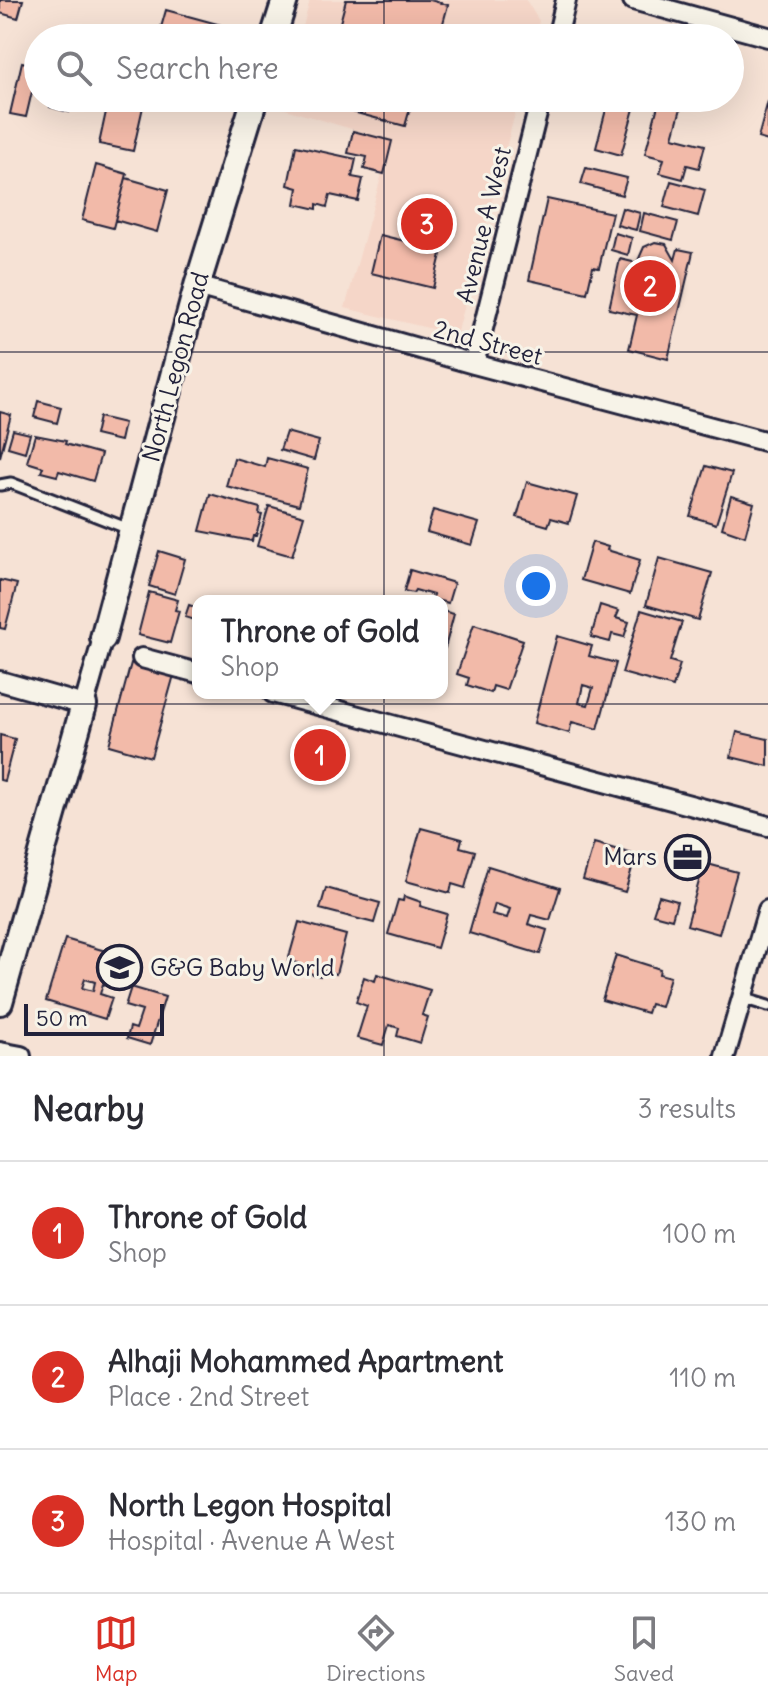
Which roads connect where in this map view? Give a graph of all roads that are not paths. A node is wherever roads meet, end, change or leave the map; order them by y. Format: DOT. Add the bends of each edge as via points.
graph roads {
  1 [pos="285,0"];
  2 [pos="566,0"];
  3 [pos="633,0"];
  4 [pos="277,24"];
  5 [pos="560,24"];
  6 [pos="721,24"];
  7 [pos="744,30"];
  8 [pos="768,37"];
  9 [pos="251,112"];
  10 [pos="537,112"];
  11 [pos="197,286"];
  12 [pos="474,364"];
  13 [pos="768,442"];
  14 [pos="0,485"];
  15 [pos="132,530"];
  16 [pos="103,638"];
  17 [pos="142,658"];
  18 [pos="192,671"];
  19 [pos="0,681"];
  20 [pos="295,699"];
  21 [pos="84,705"];
  22 [pos="768,826"];
  23 [pos="768,910"];
  24 [pos="742,998"];
  25 [pos="0,1002"];
  26 [pos="768,1006"];
  27 [pos="0,1052"];
  28 [pos="21,1056"];
  29 [pos="725,1056"];
  1 -- 4 [label="street"];
  2 -- 5 [label="street"];
  3 -- 6 [label="street"];
  7 -- 8 [label="street"];
  9 -- 11 [label="street, North Legon Road"];
  10 -- 12 [label="street, Avenue A West"];
  11 -- 12 [label="street, 2nd Street"];
  11 -- 15 [label="street, North Legon Road"];
  12 -- 13 [label="street, 2nd Street"];
  14 -- 15 [label="lane" via="11,483"];
  15 -- 16 [label="street, North Legon Road"];
  16 -- 21 [label="street"];
  17 -- 18 [label="street"];
  19 -- 21 [label="street"];
  20 -- 22 [label="street"];
  21 -- 25 [label="street"];
  23 -- 24 [label="street"];
  24 -- 26 [label="lane"];
  24 -- 29 [label="street"];
  27 -- 28 [label="street"];
}
